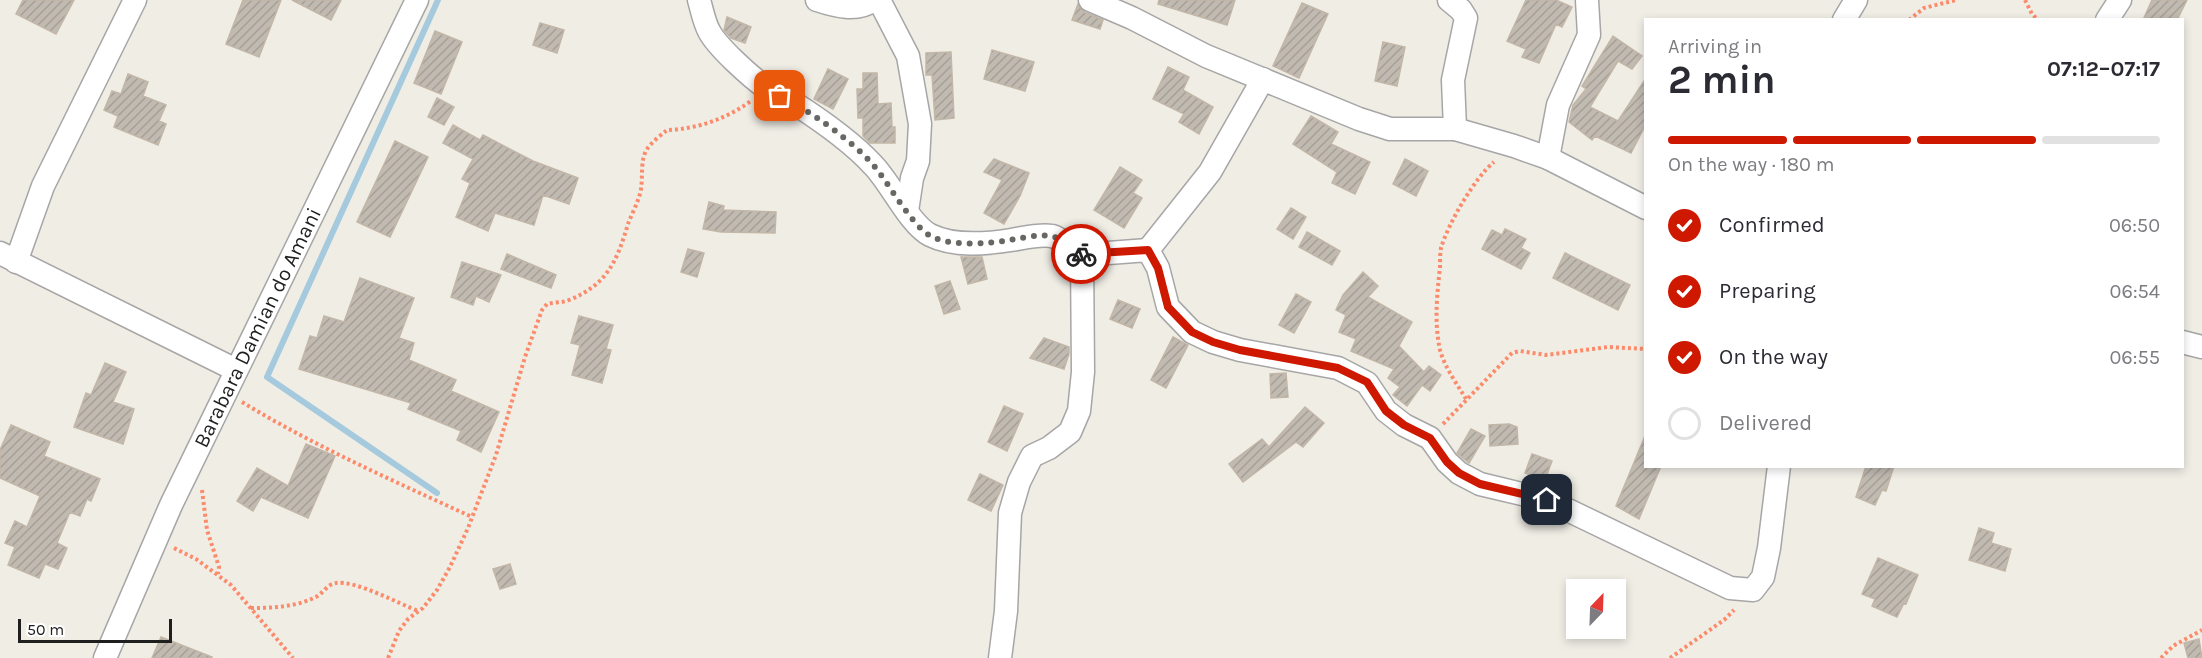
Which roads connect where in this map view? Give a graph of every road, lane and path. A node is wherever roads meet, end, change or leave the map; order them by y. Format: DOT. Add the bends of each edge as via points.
graph roads {
  1 [pos="135,0"];
  2 [pos="417,0"];
  3 [pos="699,0"];
  4 [pos="817,0"];
  5 [pos="873,0"];
  6 [pos="879,0"];
  7 [pos="1090,0"];
  8 [pos="1449,0"];
  9 [pos="1587,0"];
  10 [pos="1856,0"];
  11 [pos="1956,0"];
  12 [pos="2025,0"];
  13 [pos="2120,0"];
  14 [pos="1845,18"];
  15 [pos="1912,18"];
  16 [pos="2036,18"];
  17 [pos="2108,18"];
  18 [pos="1263,79"];
  19 [pos="768,90"];
  20 [pos="1455,129"];
  21 [pos="1514,146"];
  22 [pos="1548,158"];
  23 [pos="1644,207"];
  24 [pos="907,211"];
  25 [pos="1148,250"];
  26 [pos="1082,255"];
  27 [pos="8,258"];
  28 [pos="2184,342"];
  29 [pos="2202,347"];
  30 [pos="1644,349"];
  31 [pos="236,370"];
  32 [pos="226,392"];
  33 [pos="1466,399"];
  34 [pos="1430,438"];
  35 [pos="1779,468"];
  36 [pos="201,485"];
  37 [pos="472,517"];
  38 [pos="156,539"];
  39 [pos="218,574"];
  40 [pos="1753,590"];
  41 [pos="250,608"];
  42 [pos="418,611"];
  43 [pos="2202,630"];
  44 [pos="105,658"];
  45 [pos="293,658"];
  46 [pos="388,658"];
  47 [pos="1000,658"];
  48 [pos="1670,658"];
  49 [pos="2161,658"];
  1 -- 27 [label="street"];
  2 -- 31 [label="street, Barabara Damian do Amani"];
  3 -- 19 [label="street" via="709,32"];
  4 -- 5 [label="street" via="854,8"];
  6 -- 24 [label="street" via="908,56 920,124 918,161"];
  7 -- 18 [label="street"];
  8 -- 20 [label="street" via="1466,18 1453,80"];
  9 -- 22 [label="street" via="1589,35 1558,105"];
  10 -- 14 [label="street"];
  11 -- 15 [label="path" via="1924,8"];
  12 -- 16 [label="path"];
  13 -- 17 [label="street"];
  18 -- 20 [label="street" via="1390,129"];
  18 -- 25 [label="street" via="1210,172"];
  19 -- 24 [label="street" via="793,102 874,165"];
  19 -- 37 [label="path" via="728,116 687,129 667,130 647,148 640,192 610,270 586,292 547,304 542,310"];
  20 -- 21 [label="street"];
  21 -- 22 [label="street"];
  21 -- 33 [label="path" via="1486,168 1472,187 1441,249 1437,334 1449,371"];
  22 -- 23 [label="street"];
  24 -- 26 [label="street" via="928,234 944,240 986,243 1051,236"];
  25 -- 26 [label="street"];
  25 -- 34 [label="street" via="1158,268 1168,307 1192,332 1240,350 1338,368 1367,382 1386,411"];
  26 -- 47 [label="street" via="1083,372 1079,411 1070,432 1032,456 1018,482 1010,513"];
  27 -- 31 [label="street"];
  28 -- 29 [label="street"];
  30 -- 33 [label="path" via="1608,347 1546,355 1512,353"];
  31 -- 32 [label="street, Barabara Damian do Amani"];
  32 -- 37 [label="path" via="348,461"];
  32 -- 38 [label="street, Barabara Damian do Amani"];
  33 -- 34 [label="path"];
  34 -- 40 [label="street" via="1447,462 1480,484 1547,500 1730,588"];
  35 -- 40 [label="street" via="1769,548 1762,577"];
  36 -- 39 [label="path"];
  37 -- 42 [label="path" via="437,590"];
  38 -- 39 [label="path"];
  38 -- 44 [label="street, Barabara Damian do Amani"];
  39 -- 41 [label="path"];
  40 -- 48 [label="path" via="1724,620"];
  41 -- 42 [label="path" via="297,604 317,597 334,583 349,582"];
  41 -- 45 [label="path"];
  42 -- 46 [label="path" via="399,631"];
  43 -- 49 [label="path" via="2173,646"];
}
